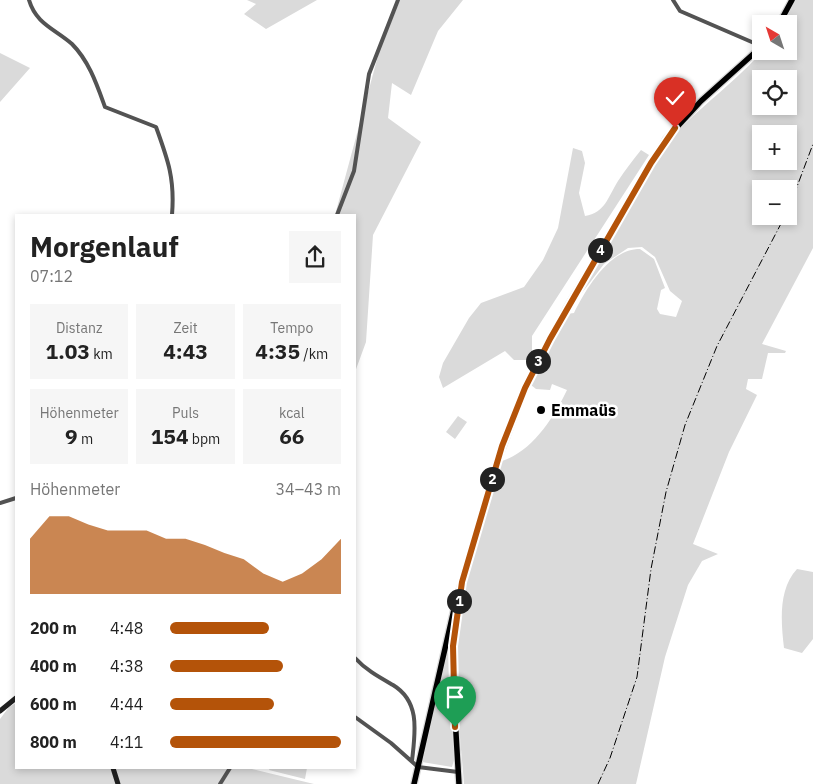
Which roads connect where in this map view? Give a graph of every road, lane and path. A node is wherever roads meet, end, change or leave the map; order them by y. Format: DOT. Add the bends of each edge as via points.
graph roads {
  1 [pos="29,0"];
  2 [pos="398,0"];
  3 [pos="673,0"];
  4 [pos="792,0"];
  5 [pos="784,15"];
  6 [pos="752,43"];
  7 [pos="752,55"];
  8 [pos="172,214"];
  9 [pos="337,214"];
  10 [pos="15,498"];
  11 [pos="0,504"];
  12 [pos="462,582"];
  13 [pos="356,659"];
  14 [pos="15,699"];
  15 [pos="0,711"];
  16 [pos="356,718"];
  17 [pos="412,761"];
  18 [pos="418,767"];
  19 [pos="113,769"];
  20 [pos="229,769"];
  21 [pos="458,772"];
  22 [pos="118,784"];
  23 [pos="220,784"];
  24 [pos="414,784"];
  25 [pos="459,784"];
  1 -- 8 [label="street" via="42,23 78,52 94,76 105,107 156,127 169,163 174,190"];
  2 -- 9 [label="street" via="369,74 354,171"];
  3 -- 6 [label="street" via="680,11"];
  4 -- 5 [label="main road"];
  7 -- 12 [label="main road" via="701,101 666,139 566,309 511,422"];
  10 -- 11 [label="street"];
  12 -- 18 [label="main road" via="448,628"];
  12 -- 21 [label="main road" via="452,666"];
  13 -- 17 [label="street" via="364,668 404,693 410,702 414,715"];
  14 -- 15 [label="main road"];
  16 -- 17 [label="street"];
  17 -- 18 [label="street"];
  18 -- 21 [label="street"];
  18 -- 24 [label="main road"];
  19 -- 22 [label="main road"];
  20 -- 23 [label="street"];
  21 -- 25 [label="main road"];
}
